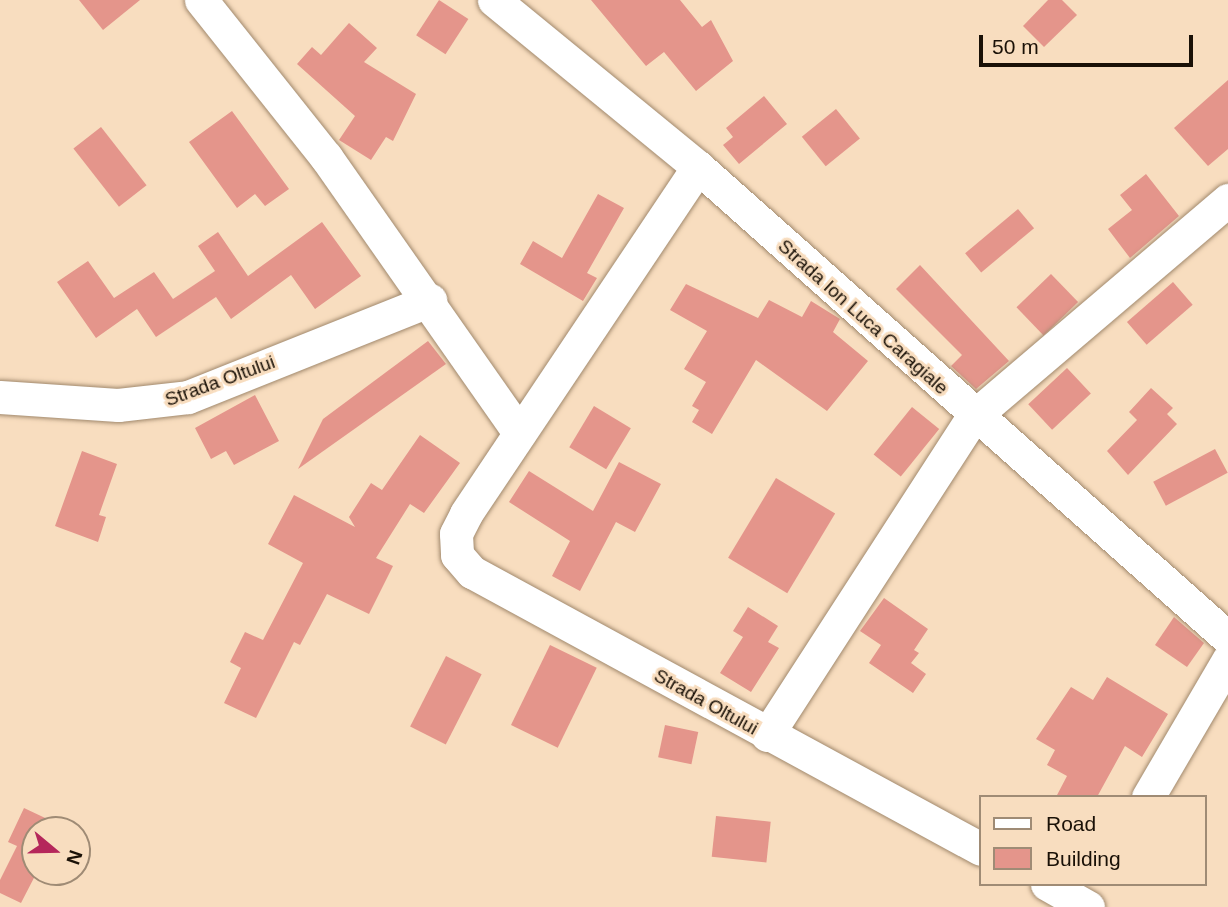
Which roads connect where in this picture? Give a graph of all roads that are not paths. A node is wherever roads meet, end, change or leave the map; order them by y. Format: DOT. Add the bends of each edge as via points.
graph roads {
  1 [pos="201,0"];
  2 [pos="494,0"];
  3 [pos="698,167"];
  4 [pos="1228,200"];
  5 [pos="430,300"];
  6 [pos="0,397"];
  7 [pos="972,417"];
  8 [pos="519,433"];
  9 [pos="1228,638"];
  10 [pos="1228,660"];
  11 [pos="767,735"];
  12 [pos="1149,795"];
  13 [pos="979,848"];
  14 [pos="1052,886"];
  15 [pos="1088,901"];
  1 -- 5 [label="street"];
  2 -- 3 [label="street, Strada Ion Luca Caragiale"];
  3 -- 7 [label="street, Strada Ion Luca Caragiale"];
  3 -- 8 [label="street"];
  4 -- 7 [label="street"];
  5 -- 6 [label="street, Strada Oltului" via="188,397 118,405"];
  5 -- 8 [label="street"];
  7 -- 9 [label="street, Strada Ion Luca Caragiale"];
  7 -- 11 [label="street"];
  8 -- 11 [label="street, Strada Oltului" via="456,534 457,555 472,572"];
  10 -- 12 [label="street"];
  11 -- 13 [label="street, Strada Oltului"];
  14 -- 15 [label="street"];
}
